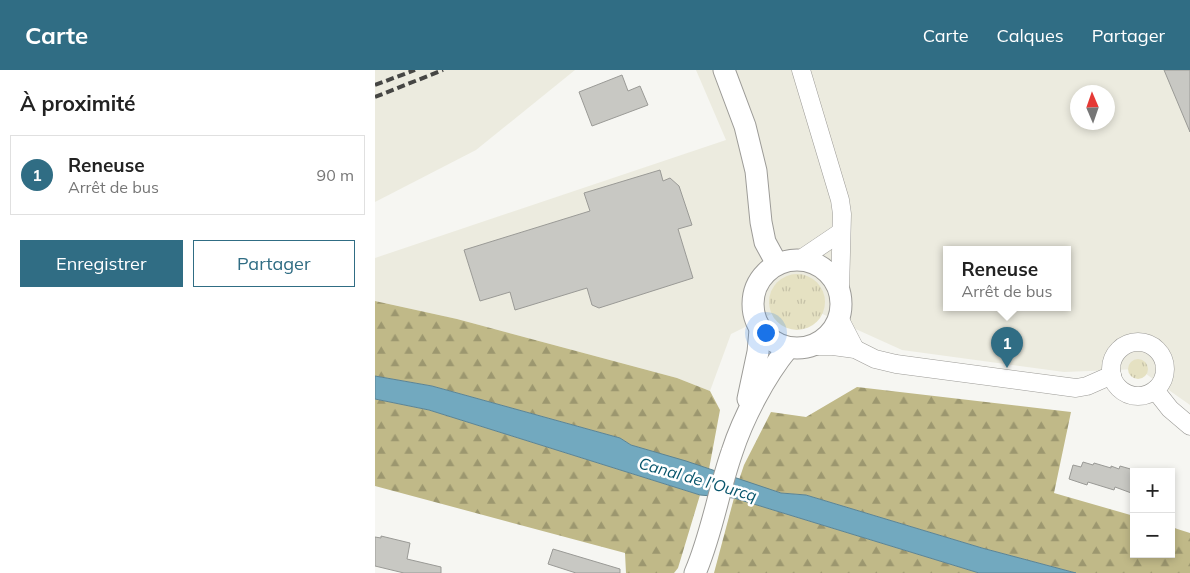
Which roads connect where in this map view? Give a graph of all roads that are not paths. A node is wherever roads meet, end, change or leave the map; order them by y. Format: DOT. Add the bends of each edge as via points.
graph roads {
  1 [pos="724,70"];
  2 [pos="801,70"];
  3 [pos="841,232"];
  4 [pos="801,259"];
  5 [pos="777,264"];
  6 [pos="840,291"];
  7 [pos="839,318"];
  8 [pos="760,330"];
  9 [pos="812,346"];
  10 [pos="788,348"];
  11 [pos="855,349"];
  12 [pos="1112,375"];
  13 [pos="1155,390"];
  14 [pos="743,423"];
  15 [pos="1190,426"];
  16 [pos="695,573"];
  1 -- 5 [label="street" via="757,170 765,242"];
  2 -- 3 [label="street" via="840,200"];
  3 -- 4 [label="street"];
  3 -- 6 [label="street"];
  4 -- 5 [label="street"];
  4 -- 6 [label="street" via="824,268"];
  5 -- 8 [label="street" via="766,271 753,295 753,308"];
  6 -- 7 [label="street" via="842,305"];
  7 -- 9 [label="street" via="833,331"];
  7 -- 11 [label="street"];
  8 -- 10 [label="street" via="774,342"];
  8 -- 14 [label="street"];
  9 -- 10 [label="street"];
  9 -- 11 [label="street"];
  10 -- 14 [label="street" via="775,364"];
  11 -- 12 [label="street" via="875,359 896,364 1076,388"];
  12 -- 13 [label="street" via="1115,384 1129,395 1147,395"];
  12 -- 13 [label="street" via="1113,360 1122,348 1146,344 1154,348 1164,361 1164,376"];
  13 -- 15 [label="street"];
  14 -- 16 [label="street"];
}
